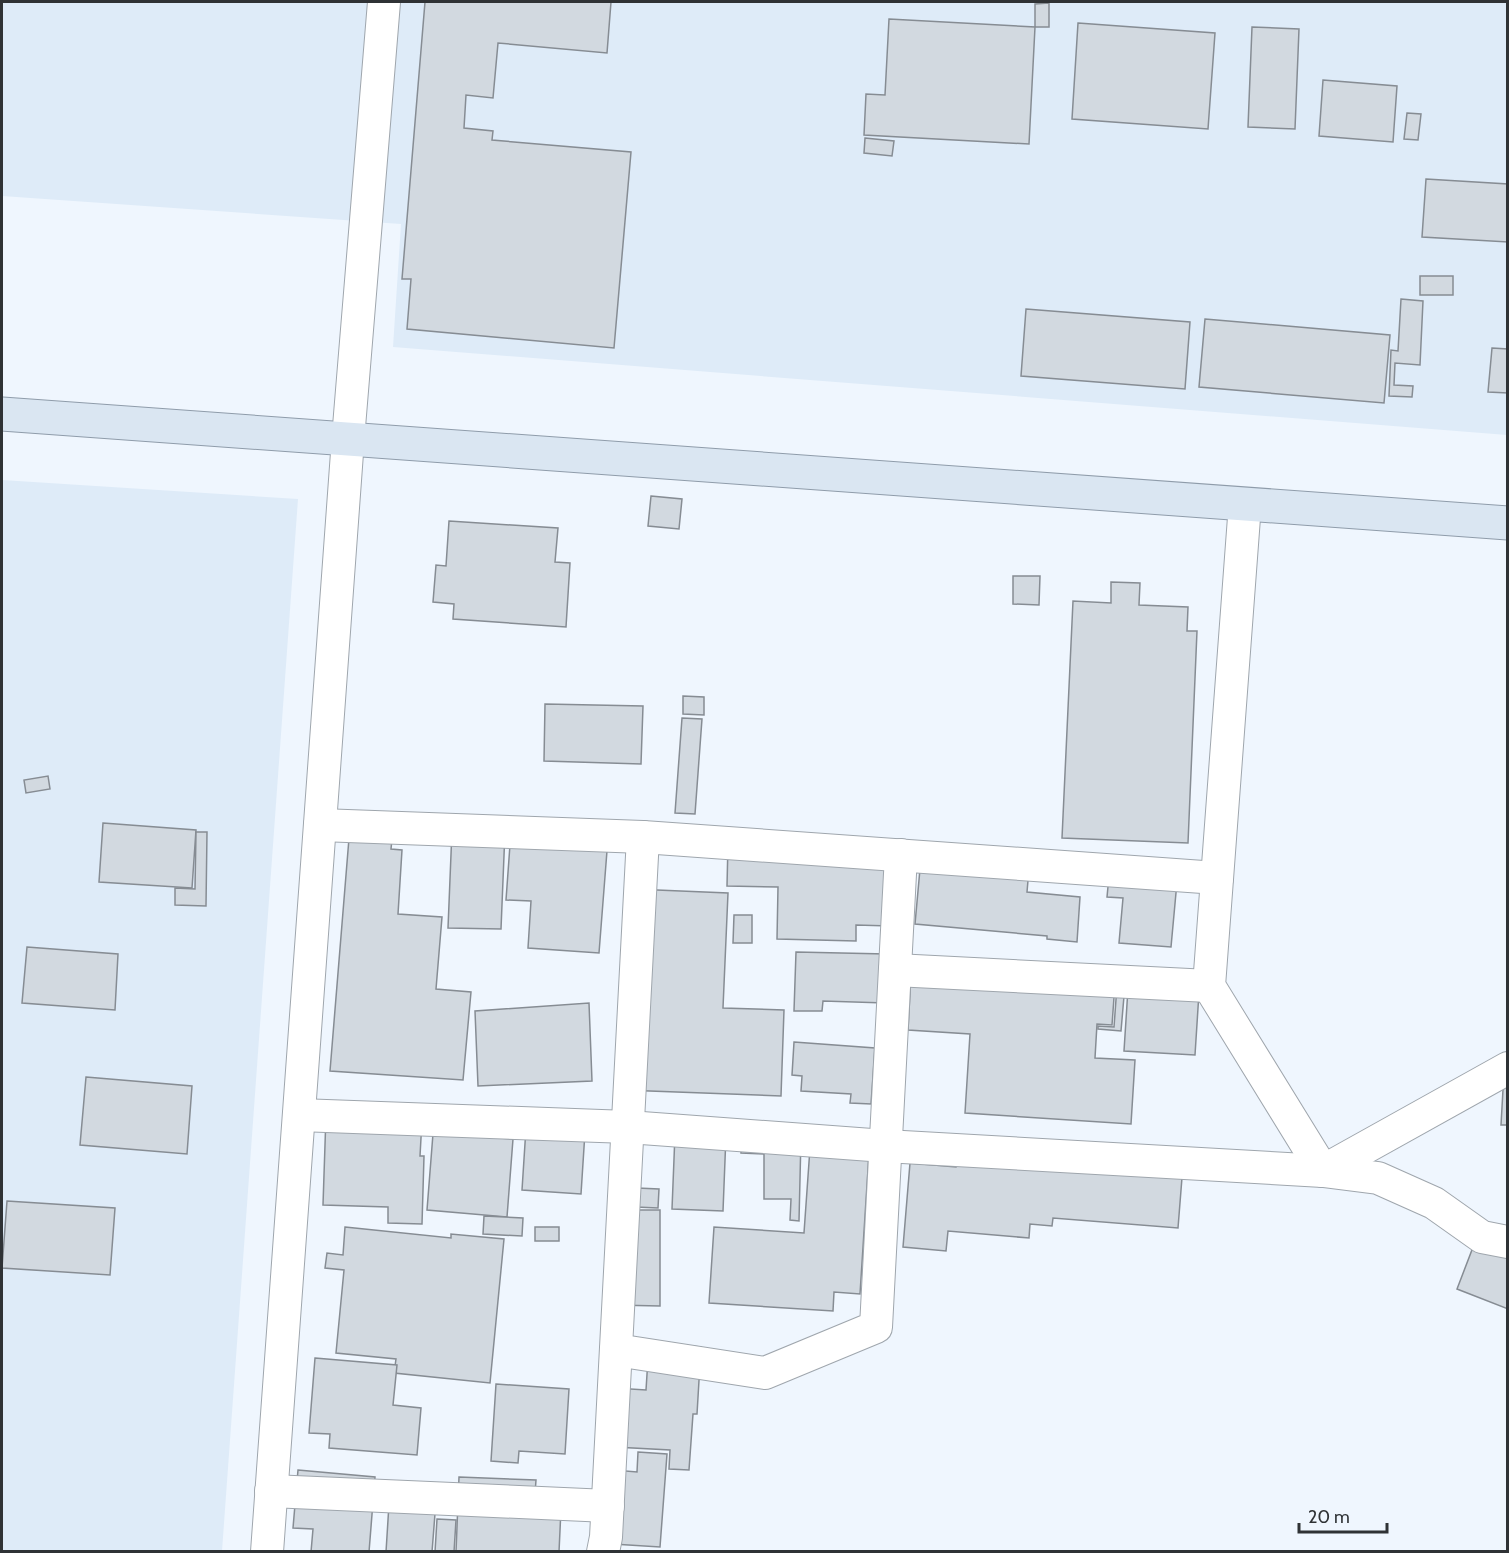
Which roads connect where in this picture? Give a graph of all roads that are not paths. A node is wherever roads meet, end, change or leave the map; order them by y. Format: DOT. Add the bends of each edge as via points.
graph roads {
  1 [pos="384,2"];
  2 [pos="2,414"];
  3 [pos="348,439"];
  4 [pos="1245,504"];
  5 [pos="1508,523"];
  6 [pos="320,825"];
  7 [pos="643,837"];
  8 [pos="901,855"];
  9 [pos="1218,878"];
  10 [pos="895,970"];
  11 [pos="1209,986"];
  12 [pos="1508,1068"];
  13 [pos="299,1115"];
  14 [pos="628,1127"];
  15 [pos="885,1146"];
  16 [pos="1323,1172"];
  17 [pos="1508,1242"];
  18 [pos="616,1350"];
  19 [pos="271,1491"];
  20 [pos="608,1506"];
  21 [pos="267,1551"];
  22 [pos="603,1551"];
  1 -- 3 [label="street"];
  2 -- 3 [label="main road"];
  3 -- 4 [label="main road"];
  3 -- 6 [label="street"];
  4 -- 5 [label="main road"];
  4 -- 9 [label="street"];
  6 -- 7 [label="street"];
  6 -- 13 [label="street"];
  7 -- 8 [label="street"];
  7 -- 14 [label="street"];
  8 -- 9 [label="street"];
  8 -- 10 [label="street"];
  9 -- 11 [label="street"];
  10 -- 11 [label="street"];
  10 -- 15 [label="street"];
  11 -- 16 [label="street"];
  12 -- 16 [label="street"];
  13 -- 14 [label="street"];
  13 -- 19 [label="street"];
  14 -- 15 [label="street"];
  14 -- 18 [label="street"];
  15 -- 16 [label="street"];
  15 -- 18 [label="street" via="876,1328 765,1373"];
  16 -- 17 [label="street" via="1377,1178 1434,1203 1482,1237"];
  18 -- 20 [label="street"];
  19 -- 20 [label="street"];
  19 -- 21 [label="street"];
  20 -- 22 [label="street"];
}
